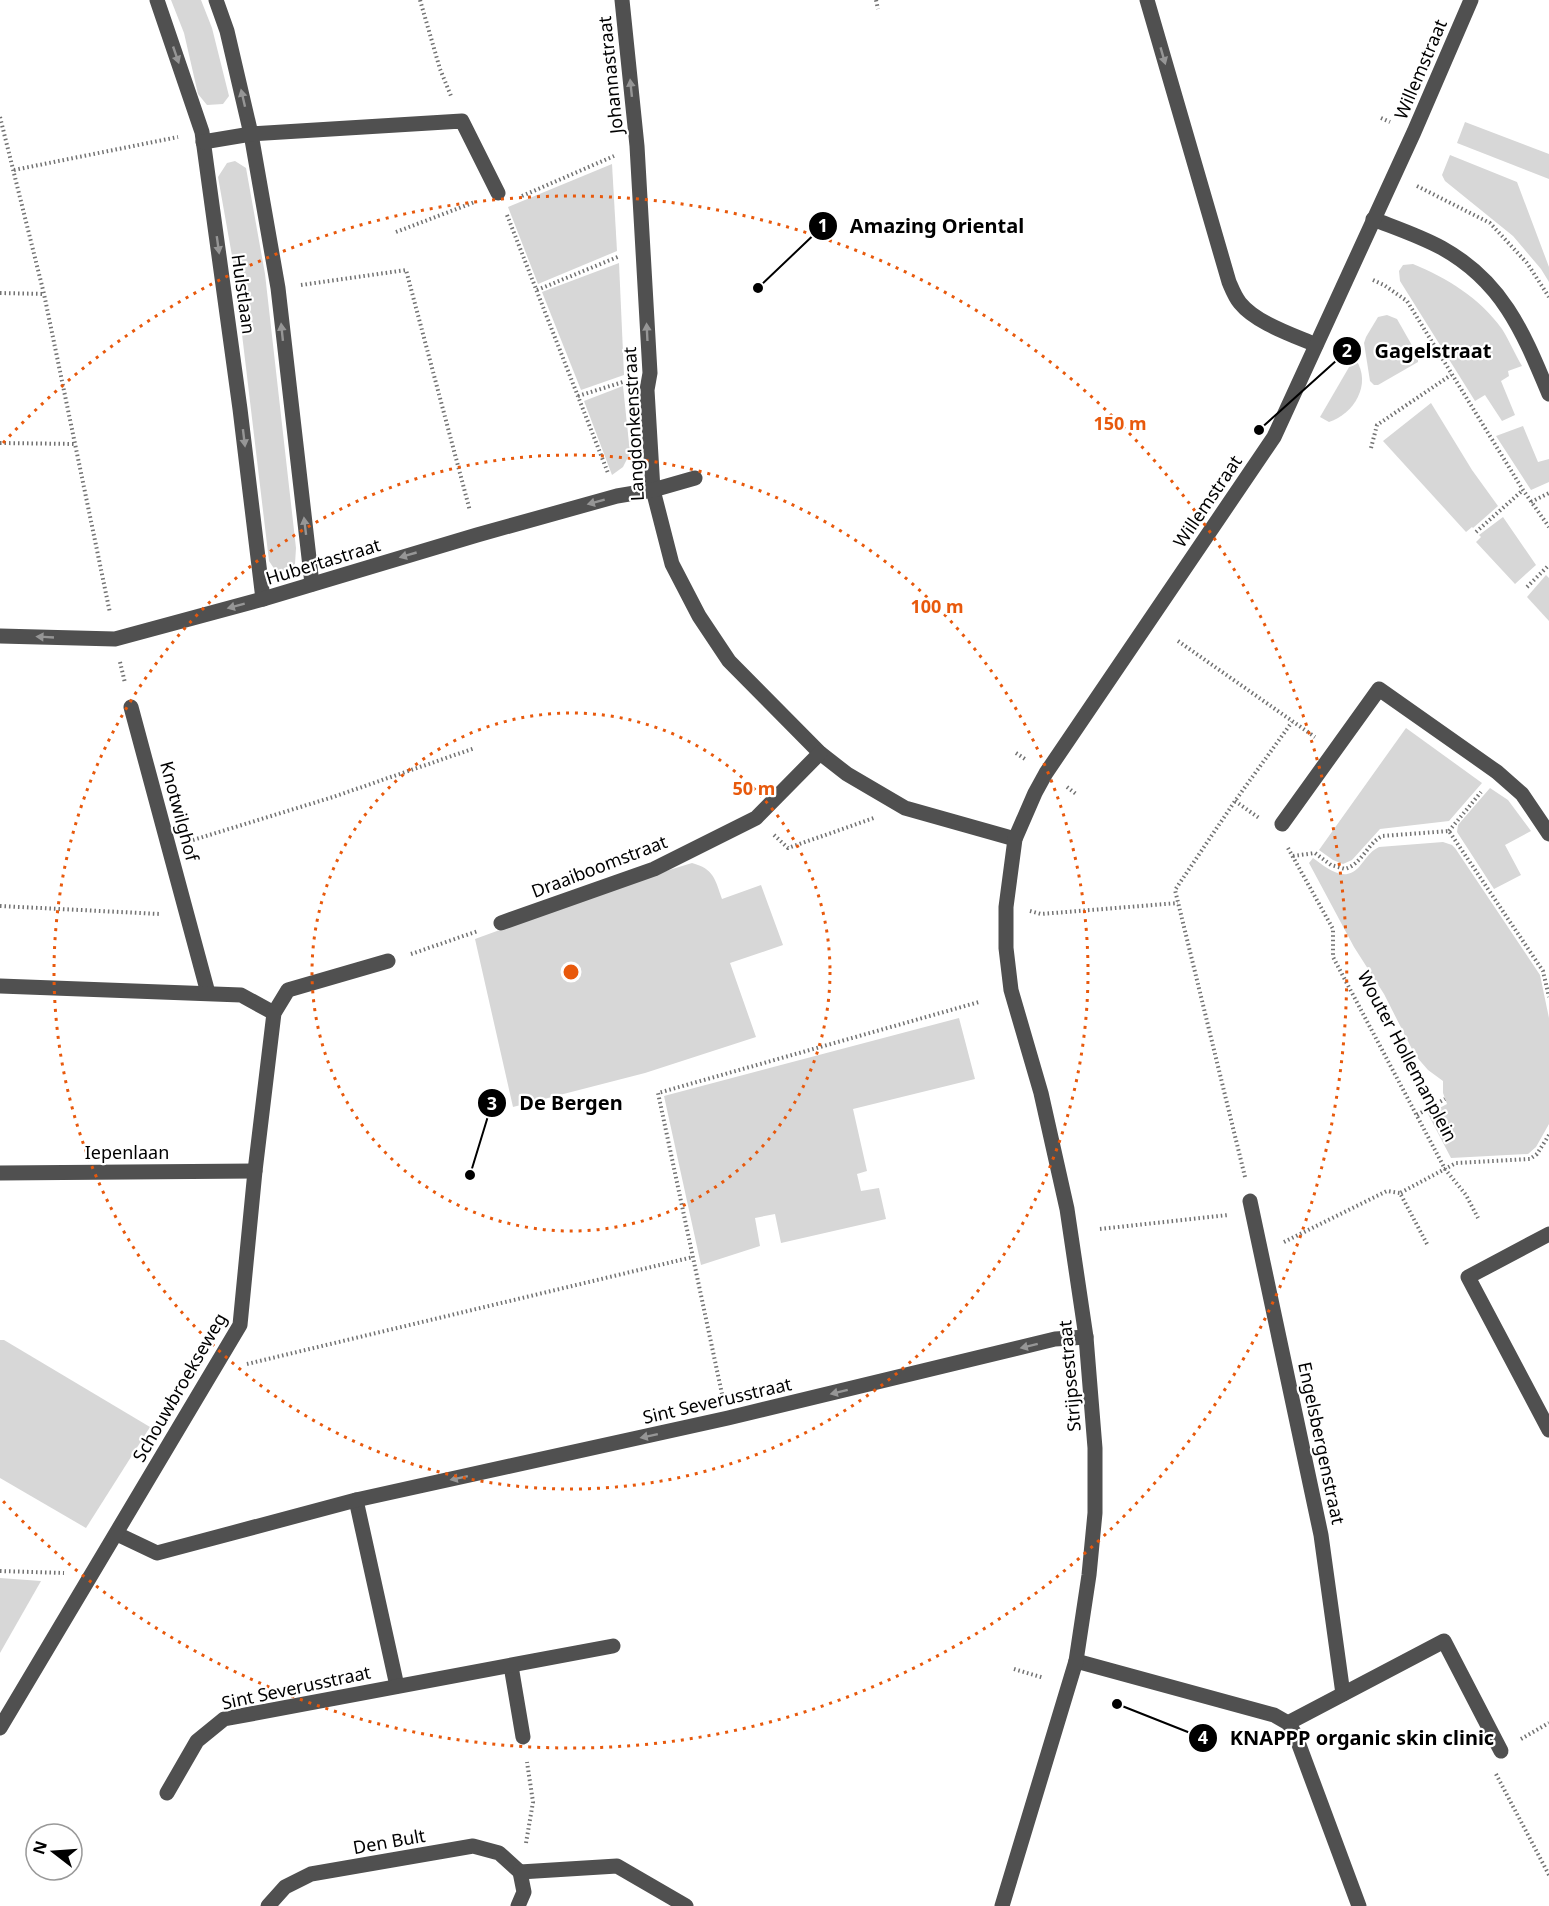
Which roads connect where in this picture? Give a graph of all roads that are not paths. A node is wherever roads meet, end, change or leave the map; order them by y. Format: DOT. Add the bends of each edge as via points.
graph roads {
  1 [pos="157,0"];
  2 [pos="216,0"];
  3 [pos="622,0"];
  4 [pos="1147,0"];
  5 [pos="1471,0"];
  6 [pos="251,134"];
  7 [pos="203,137"];
  8 [pos="637,146"];
  9 [pos="500,198"];
  10 [pos="1373,219"];
  11 [pos="1316,345"];
  12 [pos="1549,394"];
  13 [pos="695,478"];
  14 [pos="653,490"];
  15 [pos="312,584"];
  16 [pos="263,599"];
  17 [pos="0,636"];
  18 [pos="131,707"];
  19 [pos="820,753"];
  20 [pos="1282,831"];
  21 [pos="1549,834"];
  22 [pos="1016,839"];
  23 [pos="501,924"];
  24 [pos="388,961"];
  25 [pos="0,986"];
  26 [pos="208,993"];
  27 [pos="274,1013"];
  28 [pos="255,1171"];
  29 [pos="0,1173"];
  30 [pos="1252,1207"];
  31 [pos="1549,1234"];
  32 [pos="1086,1338"];
  33 [pos="1549,1430"];
  34 [pos="356,1500"];
  35 [pos="117,1534"];
  36 [pos="613,1646"];
  37 [pos="1076,1661"];
  38 [pos="511,1666"];
  39 [pos="397,1686"];
  40 [pos="1343,1694"];
  41 [pos="1288,1723"];
  42 [pos="0,1728"];
  43 [pos="523,1737"];
  44 [pos="1501,1750"];
  45 [pos="167,1793"];
  46 [pos="520,1872"];
  47 [pos="268,1906"];
  48 [pos="518,1906"];
  49 [pos="686,1906"];
  50 [pos="1002,1906"];
  51 [pos="1359,1906"];
  1 -- 7 [label="street, Hulstlaan, one-way"];
  6 -- 2 [label="street, Hulstlaan, one-way" via="228,31"];
  8 -- 3 [label="street, Johannastraat, one-way"];
  4 -- 11 [label="street, one-way" via="1229,282 1241,304 1260,319"];
  5 -- 10 [label="street, Willemstraat"];
  6 -- 7 [label="street"];
  6 -- 9 [label="street" via="462,121"];
  15 -- 6 [label="street, Hulstlaan, one-way" via="278,288"];
  7 -- 16 [label="street, Hulstlaan, one-way"];
  14 -- 8 [label="street, Langdonkenstraat, one-way"];
  10 -- 11 [label="street, Willemstraat"];
  10 -- 12 [label="street" via="1441,247 1476,271 1505,303 1524,334"];
  11 -- 22 [label="street, Willemstraat" via="1274,436 1046,773"];
  13 -- 14 [label="street, Hubertastraat"];
  14 -- 15 [label="street, Hubertastraat, one-way" via="617,496"];
  14 -- 19 [label="street, Langdonkenstraat" via="672,564 699,616 729,661"];
  15 -- 16 [label="street, Hubertastraat"];
  16 -- 17 [label="street, Hubertastraat, one-way" via="115,639"];
  18 -- 26 [label="street, Knotwilghof"];
  19 -- 22 [label="street, Langdonkenstraat" via="847,774 905,807"];
  19 -- 23 [label="street, Draaiboomstraat" via="756,818 654,870"];
  20 -- 21 [label="street" via="1379,688 1497,772 1522,794"];
  22 -- 32 [label="street, Strijpsestraat" via="1006,908 1011,990 1041,1093 1067,1209"];
  24 -- 27 [label="street, Schouwbroekseweg" via="288,990"];
  25 -- 26 [label="street"];
  26 -- 27 [label="street" via="241,995"];
  27 -- 28 [label="street, Schouwbroekseweg"];
  28 -- 29 [label="street, Iepenlaan"];
  28 -- 35 [label="street, Schouwbroekseweg" via="240,1325"];
  30 -- 40 [label="street, Engelsbergenstraat" via="1321,1535"];
  31 -- 33 [label="street" via="1468,1277"];
  32 -- 34 [label="street, Sint Severusstraat, one-way" via="1055,1339 728,1419"];
  32 -- 37 [label="street, Strijpsestraat" via="1095,1449 1095,1513"];
  34 -- 35 [label="street, Sint Severusstraat" via="158,1553"];
  34 -- 39 [label="street, Sint Severusstraat"];
  35 -- 42 [label="street, Schouwbroekseweg"];
  36 -- 38 [label="street, Sint Severusstraat"];
  37 -- 41 [label="street" via="1274,1715"];
  37 -- 50 [label="street, Strijpsestraat"];
  38 -- 39 [label="street, Sint Severusstraat"];
  38 -- 43 [label="street"];
  39 -- 45 [label="street, Sint Severusstraat" via="224,1719 197,1741"];
  40 -- 41 [label="street"];
  40 -- 44 [label="street" via="1444,1641"];
  41 -- 51 [label="street"];
  46 -- 47 [label="street, Den Bult" via="499,1853 473,1846 311,1874 285,1887"];
  46 -- 48 [label="street" via="524,1893"];
  46 -- 49 [label="street" via="617,1866"];
}
